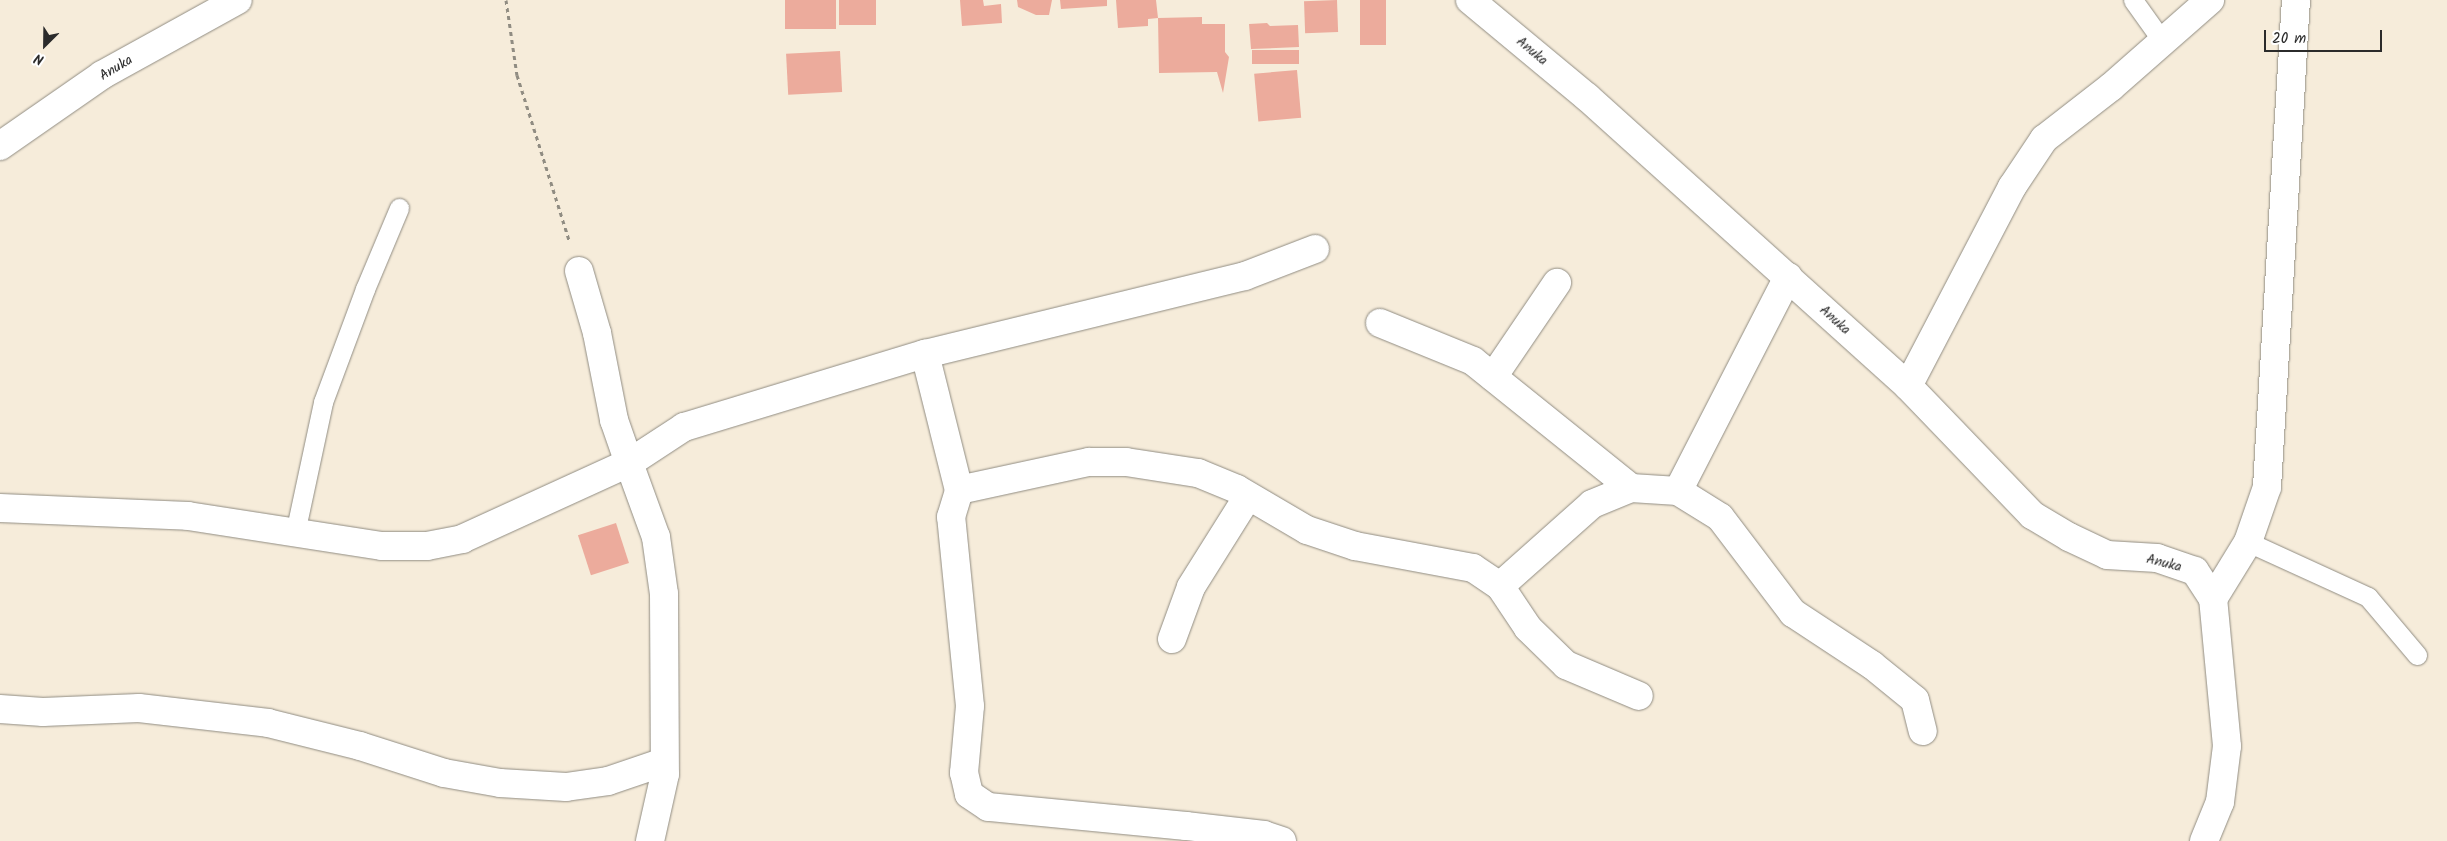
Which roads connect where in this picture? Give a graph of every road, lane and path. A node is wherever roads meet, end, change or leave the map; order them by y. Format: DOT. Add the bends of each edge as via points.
graph roads {
  1 [pos="238,0"];
  2 [pos="506,0"];
  3 [pos="1470,0"];
  4 [pos="2133,0"];
  5 [pos="2210,0"];
  6 [pos="2296,0"];
  7 [pos="2162,42"];
  8 [pos="0,146"];
  9 [pos="399,208"];
  10 [pos="1315,249"];
  11 [pos="579,271"];
  12 [pos="1788,277"];
  13 [pos="1558,283"];
  14 [pos="1380,323"];
  15 [pos="926,354"];
  16 [pos="1493,377"];
  17 [pos="1908,386"];
  18 [pos="629,462"];
  19 [pos="1631,488"];
  20 [pos="959,490"];
  21 [pos="1678,492"];
  22 [pos="1248,496"];
  23 [pos="0,508"];
  24 [pos="296,533"];
  25 [pos="2248,542"];
  26 [pos="1500,586"];
  27 [pos="2213,599"];
  28 [pos="1172,639"];
  29 [pos="2417,655"];
  30 [pos="1639,696"];
  31 [pos="0,708"];
  32 [pos="1923,731"];
  33 [pos="664,762"];
  34 [pos="650,841"];
  35 [pos="1282,841"];
  36 [pos="2204,841"];
  1 -- 8 [label="street, Anuka" via="102,75"];
  2 -- 11 [label="path" via="517,75"];
  3 -- 12 [label="street, Anuka" via="1588,97"];
  4 -- 7 [label="lane"];
  5 -- 7 [label="street"];
  6 -- 25 [label="street" via="2267,487"];
  7 -- 17 [label="street" via="2044,139 2012,187"];
  9 -- 24 [label="lane" via="323,402"];
  10 -- 15 [label="street" via="1245,276"];
  11 -- 18 [label="street" via="597,333 614,420"];
  12 -- 17 [label="street, Anuka"];
  12 -- 21 [label="street"];
  13 -- 16 [label="street"];
  14 -- 16 [label="street" via="1473,361"];
  15 -- 18 [label="street" via="684,427"];
  15 -- 20 [label="street"];
  16 -- 19 [label="street"];
  17 -- 27 [label="street, Anuka" via="2032,515 2107,555 2157,558 2195,571"];
  18 -- 24 [label="street" via="462,539 426,546 382,546"];
  18 -- 33 [label="street" via="656,536 664,594"];
  19 -- 21 [label="street"];
  19 -- 26 [label="street" via="1592,504"];
  20 -- 22 [label="street" via="1089,462 1126,462 1198,473"];
  20 -- 35 [label="street" via="951,517 970,706 964,773 969,794 988,808 1186,826 1264,835"];
  21 -- 32 [label="street" via="1720,517 1793,612 1872,665 1915,700"];
  22 -- 26 [label="street" via="1307,530 1355,546 1473,568"];
  22 -- 28 [label="street" via="1192,587"];
  23 -- 24 [label="street" via="188,516"];
  25 -- 27 [label="street"];
  25 -- 29 [label="lane" via="2368,597"];
  26 -- 30 [label="street" via="1528,628 1566,665"];
  27 -- 36 [label="street" via="2227,746 2220,802"];
  31 -- 33 [label="street" via="43,712 139,708 268,723 360,746 444,773 500,783 566,787 608,781"];
  33 -- 34 [label="street" via="665,774"];
}
